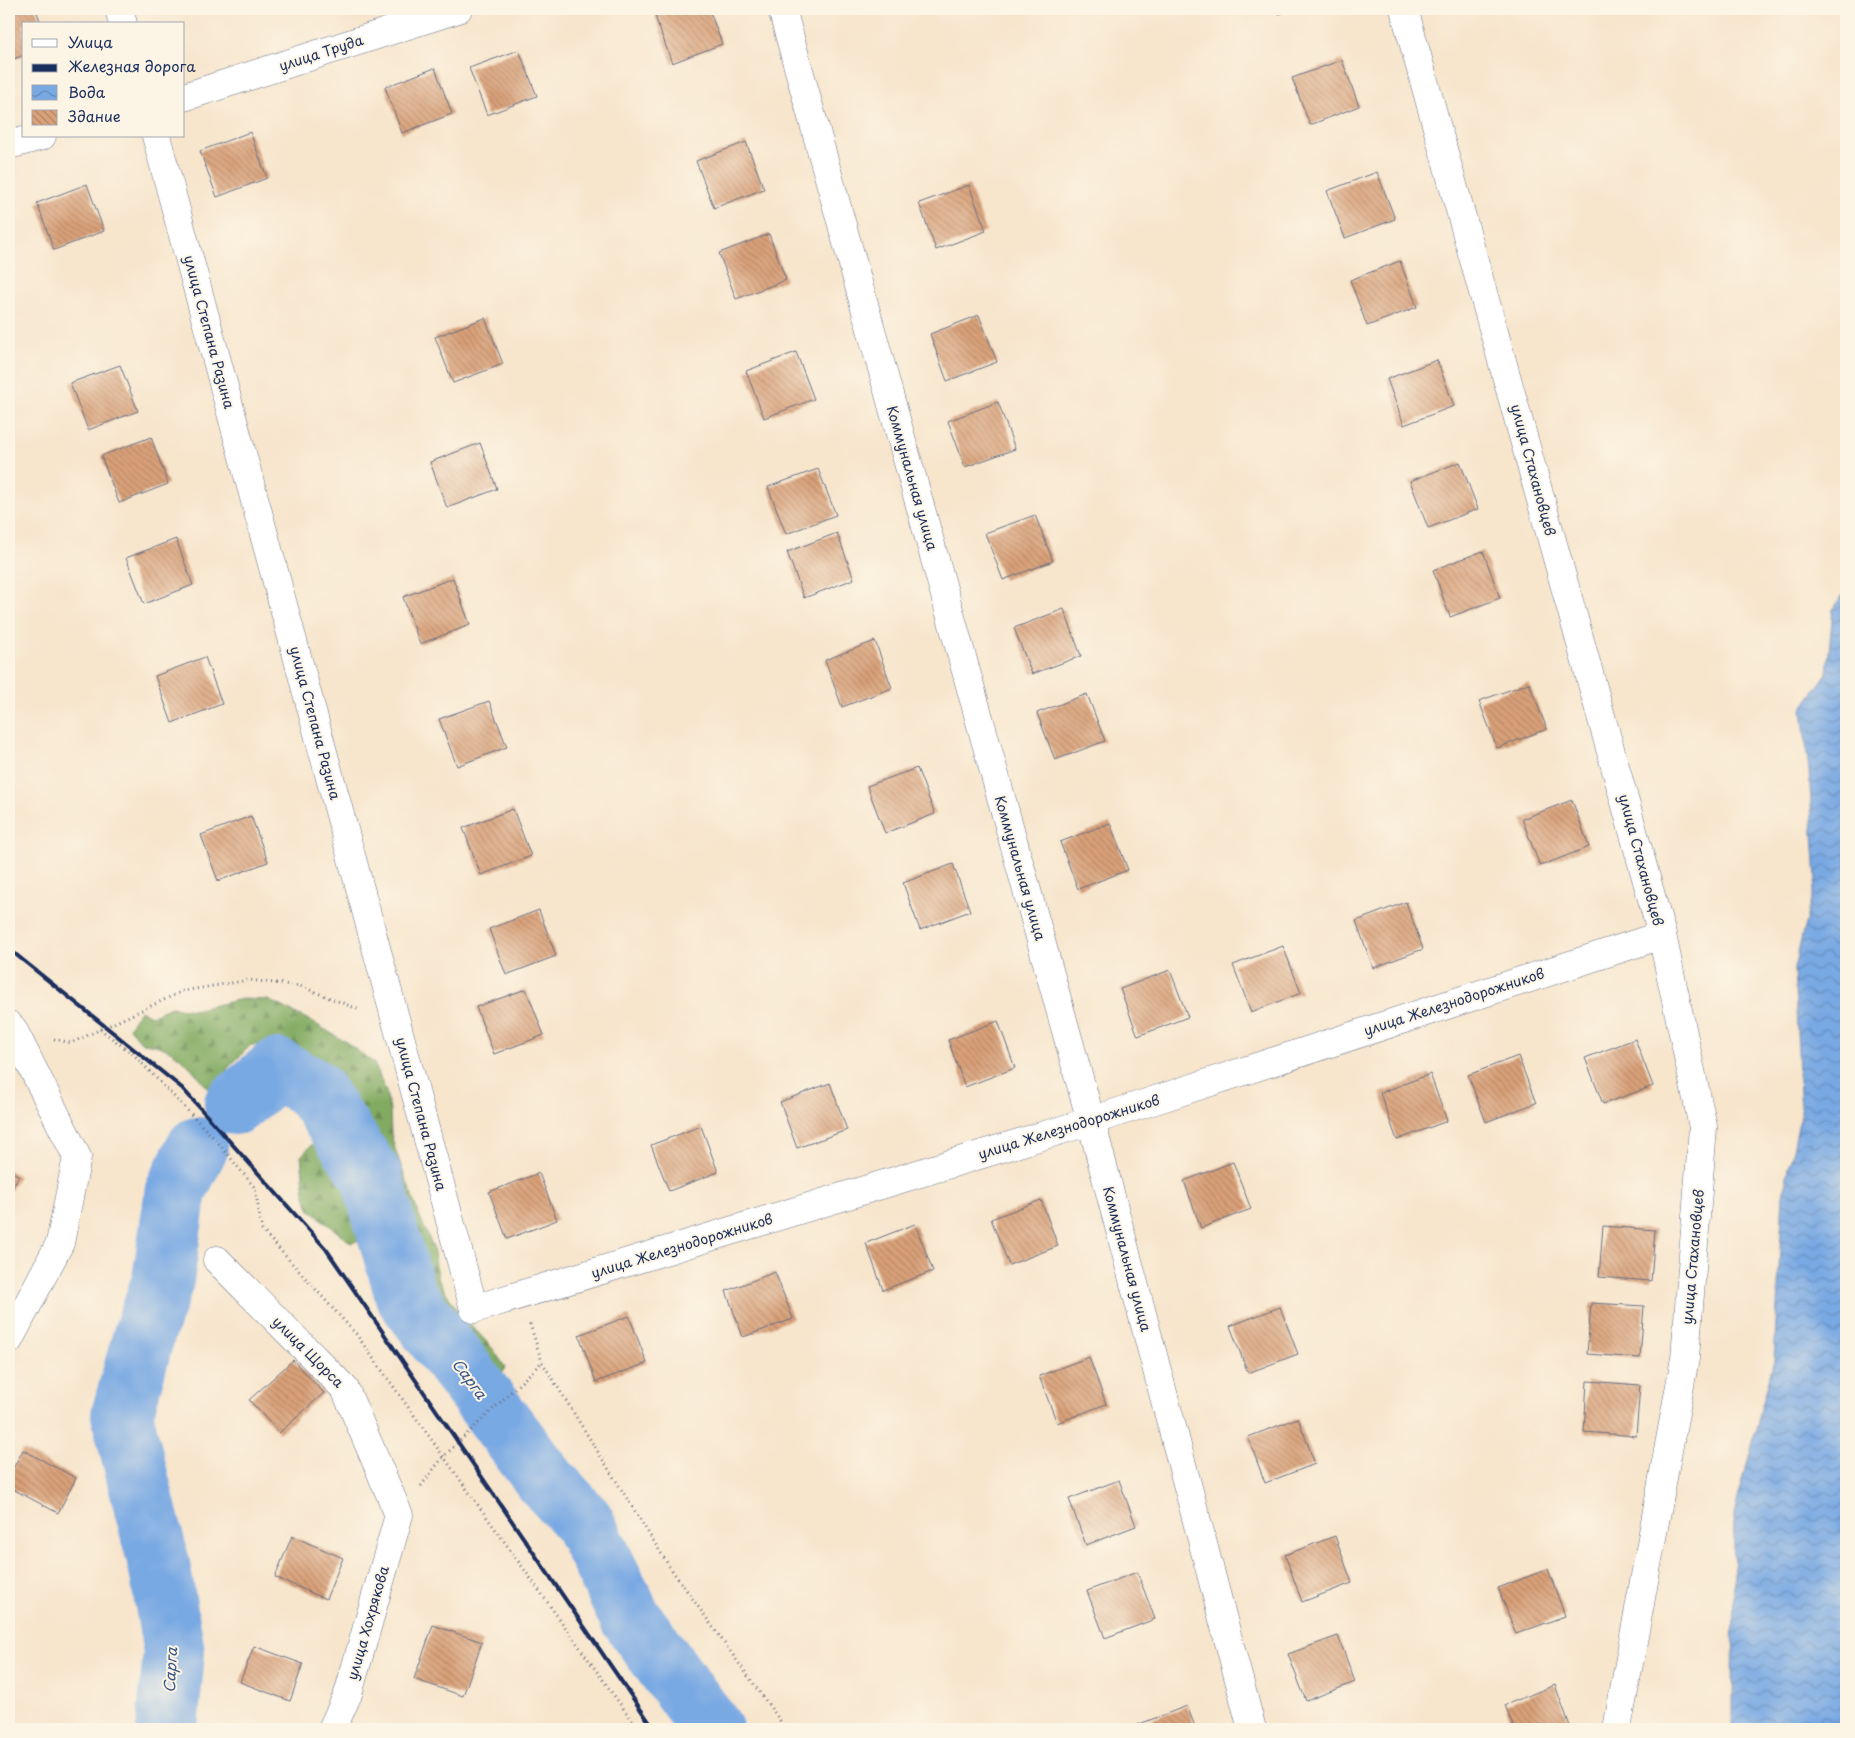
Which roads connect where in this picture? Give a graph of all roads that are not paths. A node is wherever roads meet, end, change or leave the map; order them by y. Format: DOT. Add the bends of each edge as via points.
graph roads {
  1 [pos="119,9"];
  2 [pos="458,9"];
  3 [pos="782,9"];
  4 [pos="1404,9"];
  5 [pos="122,22"];
  6 [pos="185,97"];
  7 [pos="35,138"];
  8 [pos="157,138"];
  9 [pos="9,145"];
  10 [pos="1662,935"];
  11 [pos="11,1027"];
  12 [pos="1091,1121"];
  13 [pos="217,1260"];
  14 [pos="474,1309"];
  15 [pos="9,1340"];
  16 [pos="400,1515"];
  17 [pos="332,1729"];
  18 [pos="1252,1729"];
  19 [pos="1617,1729"];
  1 -- 5 [label="street"];
  2 -- 6 [label="street, улица Труда"];
  3 -- 12 [label="street, Коммунальная улица"];
  4 -- 10 [label="street, улица Стахановцев"];
  7 -- 9 [label="street"];
  8 -- 14 [label="street, улица Степана Разина"];
  10 -- 12 [label="street, улица Железнодорожников"];
  10 -- 19 [label="street, улица Стахановцев" via="1703,1127 1685,1358"];
  11 -- 15 [label="street" via="78,1157 60,1243"];
  12 -- 14 [label="street, улица Железнодорожников"];
  12 -- 18 [label="street, Коммунальная улица"];
  13 -- 16 [label="street, улица Щорса" via="346,1389"];
  16 -- 17 [label="street, улица Хохрякова" via="348,1694"];
}
